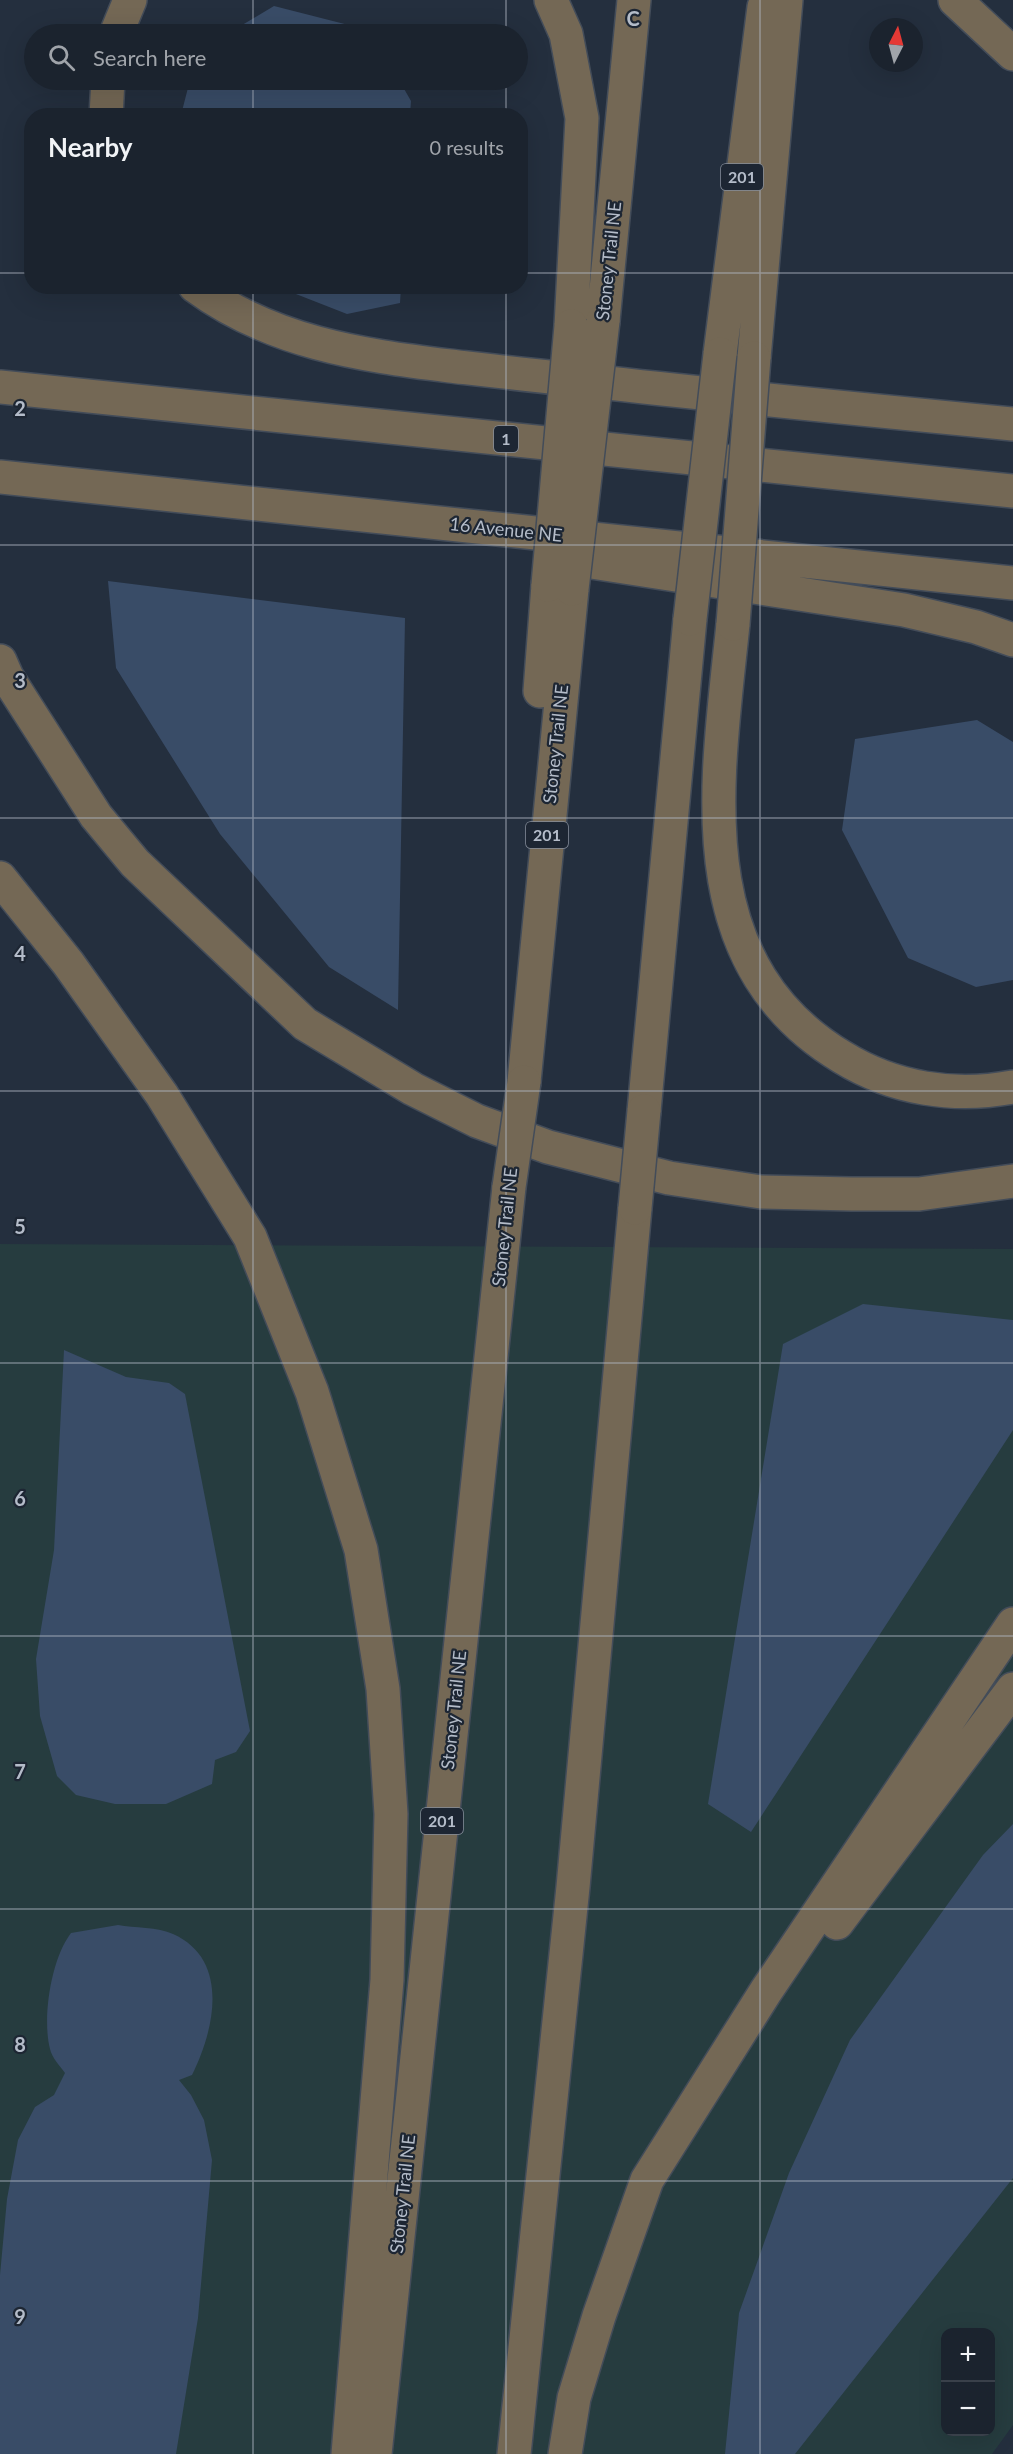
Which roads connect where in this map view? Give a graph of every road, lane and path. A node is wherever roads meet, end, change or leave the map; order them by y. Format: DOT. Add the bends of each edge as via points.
graph roads {
  1 [pos="130,0"];
  2 [pos="551,0"];
  3 [pos="634,0"];
  4 [pos="765,0"];
  5 [pos="786,0"];
  6 [pos="955,0"];
  7 [pos="120,24"];
  8 [pos="1013,54"];
  9 [pos="107,90"];
  10 [pos="106,108"];
  11 [pos="206,294"];
  12 [pos="587,323"];
  13 [pos="0,387"];
  14 [pos="1013,424"];
  15 [pos="0,477"];
  16 [pos="1013,491"];
  17 [pos="466,526"];
  18 [pos="1013,583"];
  19 [pos="1013,640"];
  20 [pos="0,661"];
  21 [pos="0,878"];
  22 [pos="1013,1087"];
  23 [pos="1013,1181"];
  24 [pos="1013,1624"];
  25 [pos="1013,1689"];
  26 [pos="766,1991"];
  27 [pos="348,2454"];
  28 [pos="375,2454"];
  29 [pos="513,2454"];
  30 [pos="565,2454"];
  1 -- 7 [label="highway"];
  2 -- 12 [label="highway" via="566,34 582,118"];
  3 -- 12 [label="highway, Stoney Trail NE / 201"];
  4 -- 29 [label="highway, 201, bridge" via="690,619 574,1875"];
  5 -- 22 [label="highway, bridge" via="720,758 718,803 726,889 748,958 769,991 810,1038 864,1070 896,1082 941,1092 973,1093"];
  6 -- 8 [label="highway"];
  9 -- 10 [label="highway"];
  11 -- 14 [label="highway" via="255,323 353,353"];
  12 -- 28 [label="highway, Stoney Trail NE / 201, bridge" via="515,1073 504,1097 515,1143"];
  13 -- 16 [label="highway, 1"];
  15 -- 17 [label="highway, 16 Avenue NE"];
  17 -- 18 [label="highway, 16 Avenue NE"];
  17 -- 19 [label="highway" via="494,548 904,610"];
  20 -- 23 [label="highway" via="96,816 135,863 305,1024 413,1089 477,1121 548,1147 669,1178 761,1192 852,1194 919,1194"];
  21 -- 27 [label="highway" via="68,963 162,1095 250,1237 312,1392 361,1550 383,1689 391,1814 387,1980"];
  24 -- 26 [label="highway"];
  25 -- 26 [label="highway" via="798,1974"];
  26 -- 30 [label="highway" via="647,2180 598,2316 574,2398"];
}
